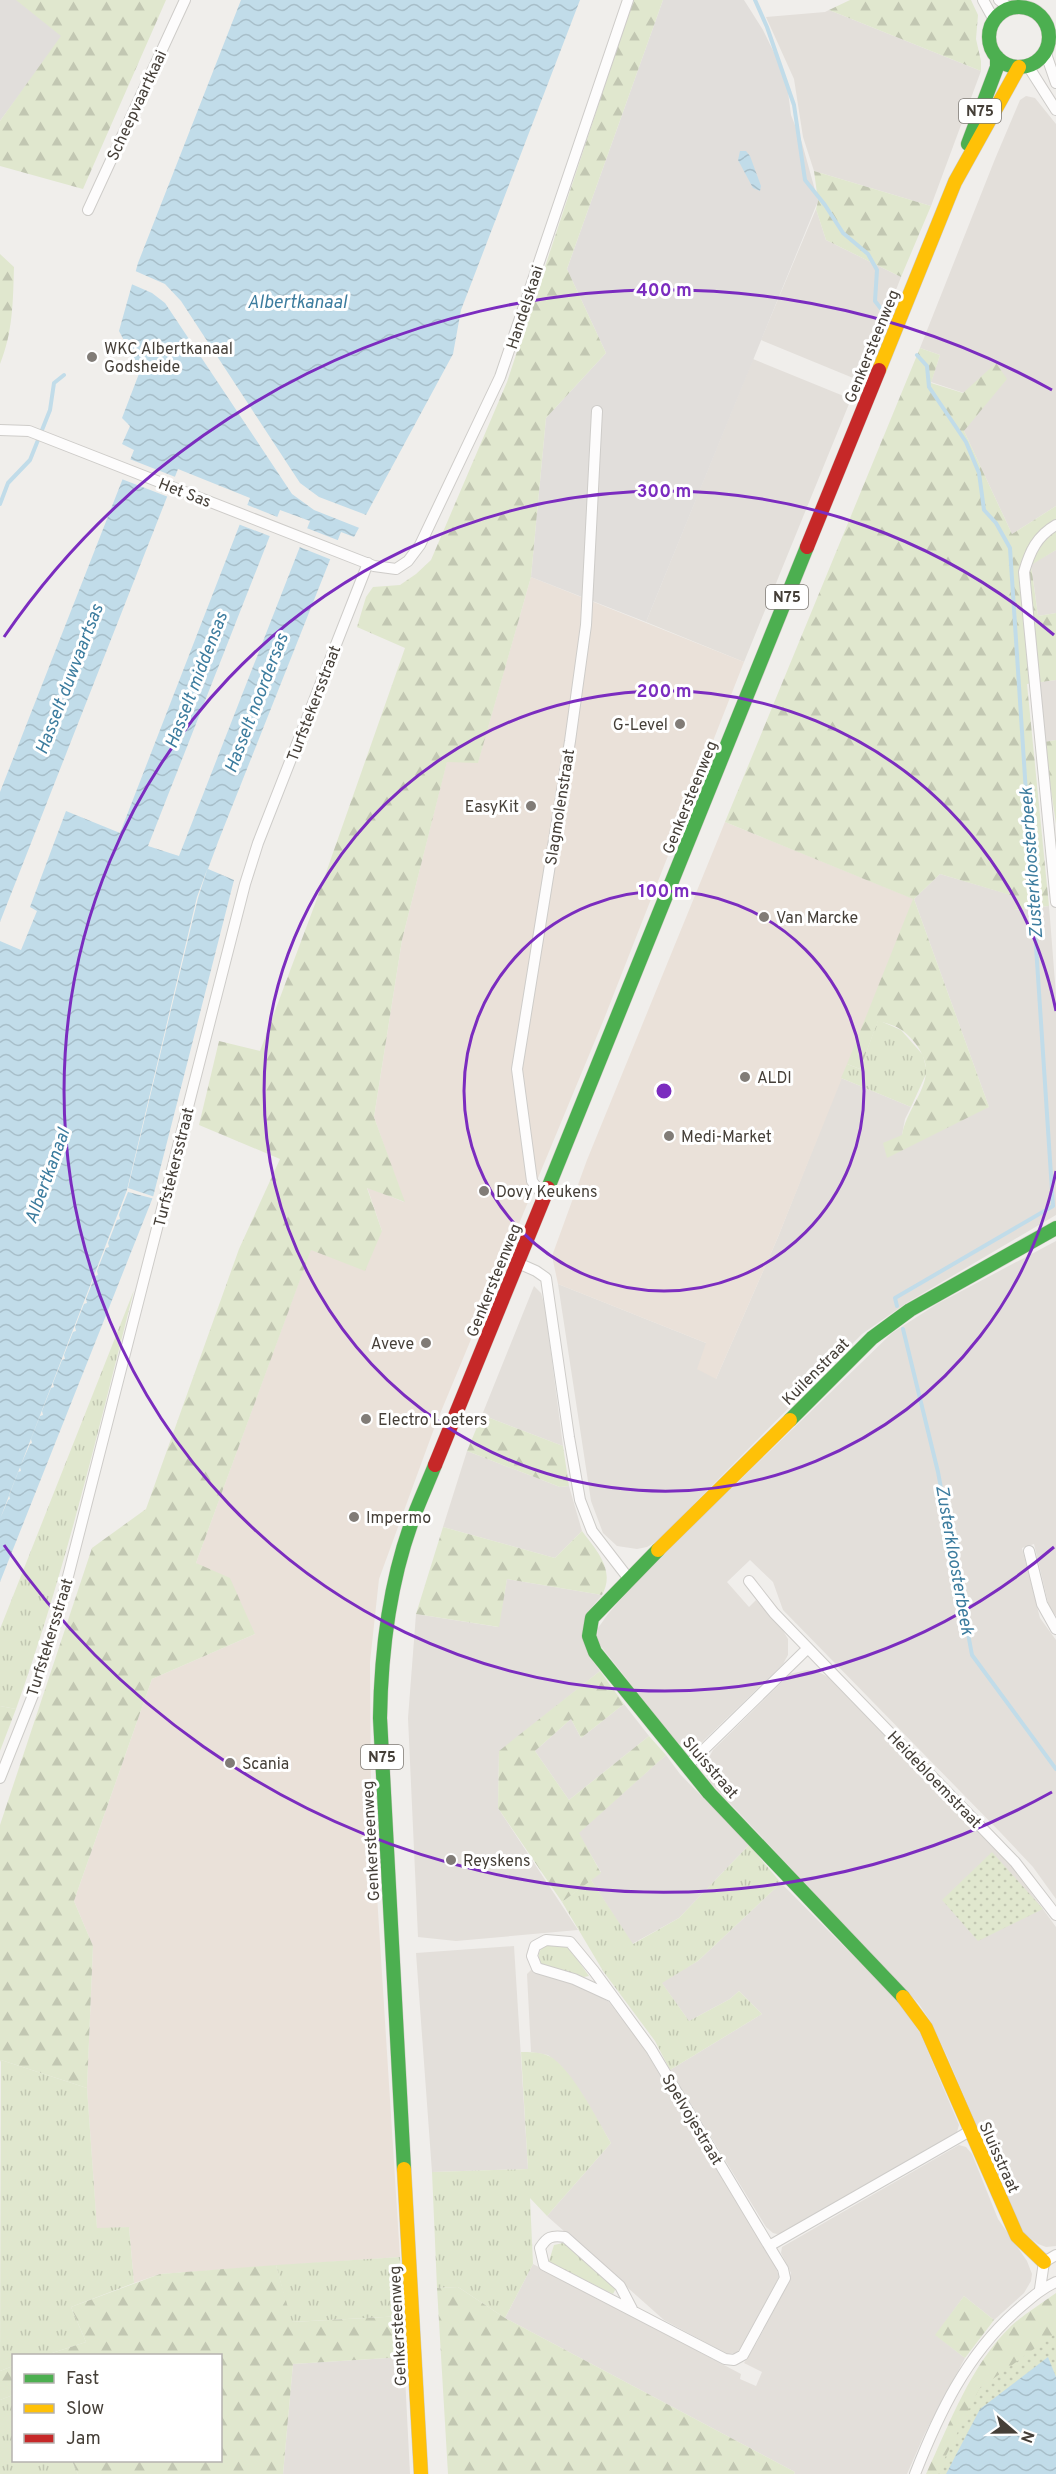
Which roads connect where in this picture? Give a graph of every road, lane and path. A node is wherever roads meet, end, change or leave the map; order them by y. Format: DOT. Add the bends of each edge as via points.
graph roads {
  1 [pos="185,0"];
  2 [pos="628,0"];
  3 [pos="982,0"];
  4 [pos="1042,0"];
  5 [pos="1013,4"];
  6 [pos="1043,19"];
  7 [pos="994,20"];
  8 [pos="1045,51"];
  9 [pos="997,57"];
  10 [pos="1023,66"];
  11 [pos="1056,83"];
  12 [pos="1056,110"];
  13 [pos="963,165"];
  14 [pos="88,210"];
  15 [pos="597,411"];
  16 [pos="0,430"];
  17 [pos="1056,525"];
  18 [pos="368,563"];
  19 [pos="1056,902"];
  20 [pos="544,1197"];
  21 [pos="1056,1228"];
  22 [pos="518,1263"];
  23 [pos="1029,1551"];
  24 [pos="629,1579"];
  25 [pos="749,1581"];
  26 [pos="1056,1629"];
  27 [pos="808,1648"];
  28 [pos="687,1766"];
  29 [pos="0,1778"];
  30 [pos="1056,1915"];
  31 [pos="611,1995"];
  32 [pos="970,2131"];
  33 [pos="769,2246"];
  34 [pos="1050,2259"];
  35 [pos="1056,2282"];
  36 [pos="1040,2289"];
  37 [pos="632,2309"];
  38 [pos="421,2474"];
  39 [pos="915,2474"];
  1 -- 14 [label="street, Scheepvaartkaai"];
  2 -- 18 [label="street, Handelskaai" via="517,333 483,415 420,545 408,561 396,569"];
  3 -- 7 [label="street"];
  4 -- 6 [label="main road"];
  5 -- 6 [label="main road" via="1034,11"];
  5 -- 7 [label="main road"];
  6 -- 8 [label="main road" via="1049,32"];
  7 -- 9 [label="main road, Genkersteenweg / N75" via="989,41"];
  8 -- 10 [label="main road, Genkersteenweg / N75"];
  8 -- 11 [label="street"];
  9 -- 10 [label="main road" via="1005,64"];
  9 -- 13 [label="main road, Genkersteenweg / N75" via="998,68 970,136"];
  10 -- 12 [label="street"];
  10 -- 13 [label="main road, Genkersteenweg / N75" via="1011,76 996,111"];
  13 -- 20 [label="main road, Genkersteenweg / N75"];
  15 -- 20 [label="street, Slagmolenstraat" via="586,625 517,1069 532,1181"];
  16 -- 18 [label="street, Het Sas" via="29,431"];
  17 -- 19 [label="street" via="1043,532 1029,553 1024,572"];
  18 -- 29 [label="street, Turfstekersstraat" via="245,884 64,1592 33,1695"];
  20 -- 22 [label="main road, Genkersteenweg / N75"];
  21 -- 24 [label="main road, Kuilenstraat" via="910,1310 872,1338"];
  22 -- 24 [label="street" via="546,1278 580,1500 592,1531"];
  22 -- 38 [label="main road, Genkersteenweg / N75" via="411,1525 392,1591 382,1658 380,1719"];
  23 -- 26 [label="street" via="1042,1604"];
  24 -- 28 [label="main road, Sluisstraat" via="592,1618 589,1636 595,1652"];
  25 -- 27 [label="street, Heidebloemstraat"];
  27 -- 28 [label="street"];
  27 -- 30 [label="street, Heidebloemstraat" via="1015,1862"];
  28 -- 32 [label="main road, Sluisstraat" via="901,1994 926,2028"];
  31 -- 31 [label="street, Spelvojestraat" via="537,1968 531,1956 535,1946 546,1940 570,1942"];
  31 -- 33 [label="street, Spelvojestraat" via="651,2049"];
  32 -- 33 [label="street"];
  32 -- 34 [label="main road, Sluisstraat" via="1017,2236"];
  33 -- 37 [label="street, Spelvojestraat" via="784,2278 743,2355 734,2360 725,2359"];
  34 -- 36 [label="street"];
  35 -- 36 [label="street"];
  36 -- 39 [label="street" via="977,2352 936,2423"];
  37 -- 37 [label="street, Spelvojestraat" via="544,2265 540,2248 546,2238 565,2237 620,2286"];
}
